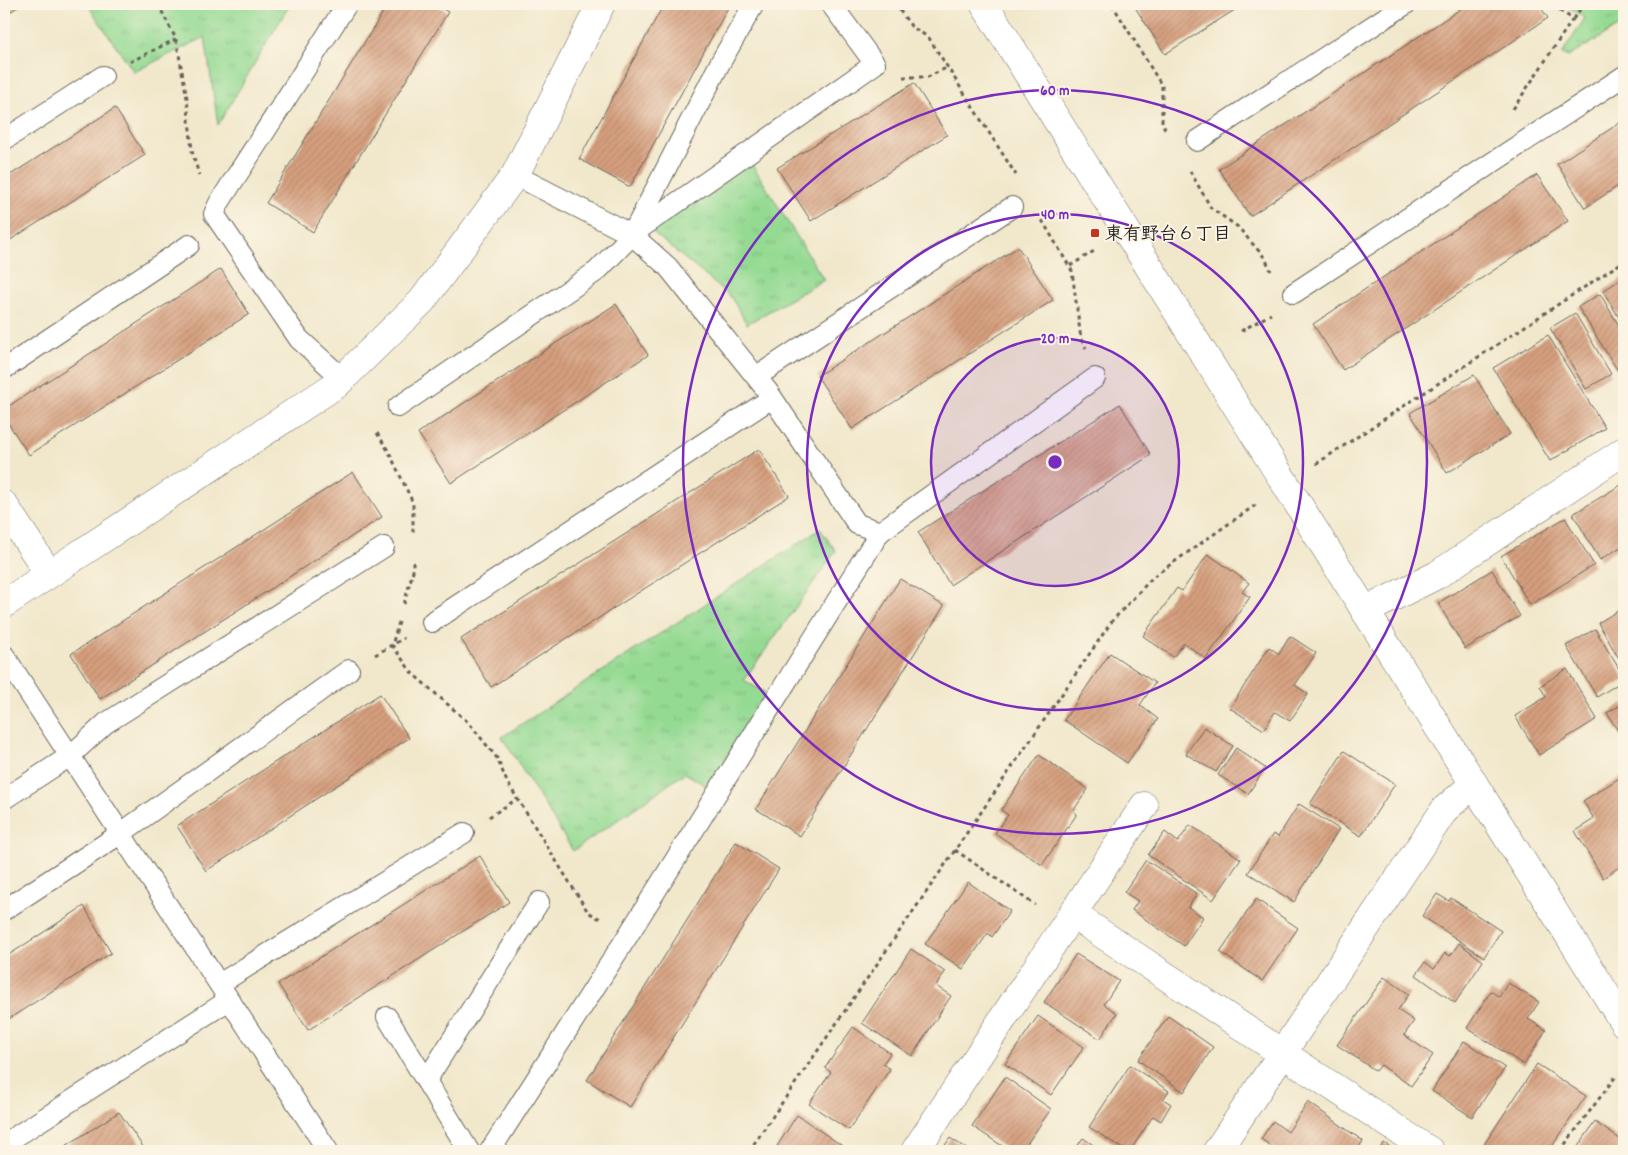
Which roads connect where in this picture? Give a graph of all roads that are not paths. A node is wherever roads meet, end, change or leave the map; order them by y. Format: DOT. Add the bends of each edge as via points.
graph roads {
  1 [pos="346,4"];
  2 [pos="601,4"];
  3 [pos="754,4"];
  4 [pos="831,4"];
  5 [pos="984,4"];
  6 [pos="1406,4"];
  7 [pos="103,76"];
  8 [pos="1624,76"];
  9 [pos="4,140"];
  10 [pos="1197,141"];
  11 [pos="515,175"];
  12 [pos="1012,207"];
  13 [pos="632,235"];
  14 [pos="189,245"];
  15 [pos="1294,292"];
  16 [pos="4,369"];
  17 [pos="756,377"];
  18 [pos="342,378"];
  19 [pos="1095,378"];
  20 [pos="772,398"];
  21 [pos="398,407"];
  22 [pos="1624,452"];
  23 [pos="4,505"];
  24 [pos="880,532"];
  25 [pos="384,547"];
  26 [pos="49,574"];
  27 [pos="4,604"];
  28 [pos="1365,610"];
  29 [pos="432,622"];
  30 [pos="4,655"];
  31 [pos="349,670"];
  32 [pos="70,756"];
  33 [pos="1474,784"];
  34 [pos="4,799"];
  35 [pos="1144,806"];
  36 [pos="120,834"];
  37 [pos="464,834"];
  38 [pos="539,902"];
  39 [pos="4,910"];
  40 [pos="1068,920"];
  41 [pos="224,992"];
  42 [pos="1621,1009"];
  43 [pos="386,1017"];
  44 [pos="1282,1054"];
  45 [pos="426,1081"];
  46 [pos="4,1144"];
  47 [pos="328,1151"];
  48 [pos="469,1151"];
  49 [pos="490,1151"];
  50 [pos="915,1151"];
  51 [pos="1217,1151"];
  52 [pos="1430,1151"];
  1 -- 18 [label="lane" via="214,214 299,339"];
  2 -- 11 [label="street"];
  3 -- 13 [label="lane" via="720,63"];
  4 -- 13 [label="lane" via="875,64"];
  5 -- 28 [label="street"];
  6 -- 10 [label="lane"];
  7 -- 9 [label="lane"];
  8 -- 15 [label="lane"];
  11 -- 13 [label="lane"];
  11 -- 18 [label="street" via="422,301"];
  12 -- 17 [label="lane"];
  13 -- 17 [label="lane" via="668,267"];
  13 -- 21 [label="lane" via="597,272"];
  14 -- 16 [label="lane"];
  17 -- 20 [label="lane"];
  18 -- 26 [label="street"];
  19 -- 24 [label="lane"];
  20 -- 24 [label="lane" via="857,524"];
  20 -- 29 [label="lane"];
  22 -- 28 [label="street" via="1437,575"];
  23 -- 26 [label="street"];
  24 -- 49 [label="lane"];
  25 -- 32 [label="lane" via="106,723"];
  26 -- 27 [label="street"];
  28 -- 33 [label="street"];
  30 -- 32 [label="lane"];
  31 -- 36 [label="lane"];
  32 -- 34 [label="lane"];
  32 -- 36 [label="lane"];
  33 -- 42 [label="street"];
  33 -- 44 [label="street" via="1445,809"];
  35 -- 40 [label="street"];
  36 -- 39 [label="lane"];
  36 -- 41 [label="lane"];
  37 -- 41 [label="lane"];
  38 -- 45 [label="lane"];
  40 -- 44 [label="street"];
  40 -- 50 [label="street"];
  41 -- 46 [label="lane"];
  41 -- 47 [label="lane"];
  43 -- 45 [label="lane"];
  44 -- 51 [label="street"];
  44 -- 52 [label="street"];
  45 -- 48 [label="lane"];
}
